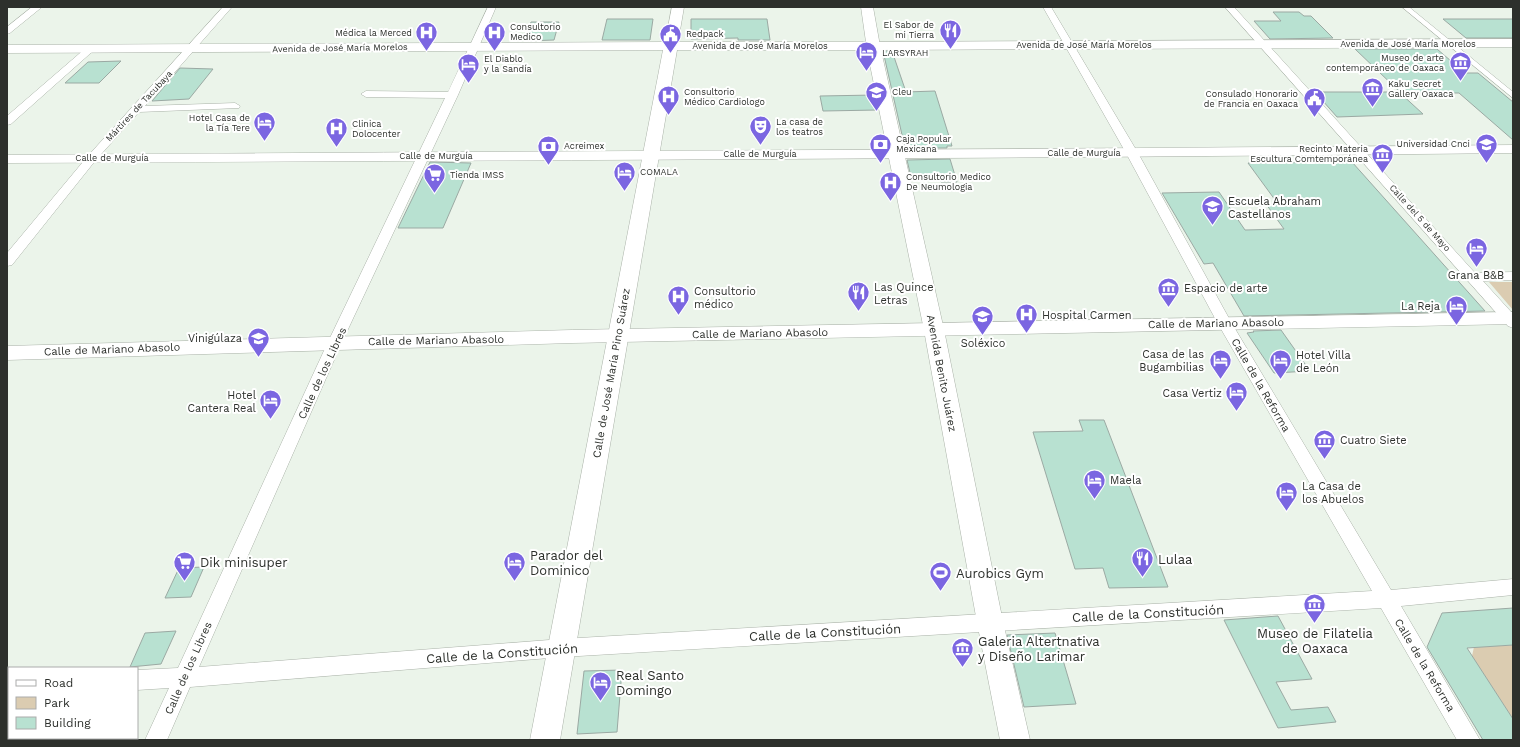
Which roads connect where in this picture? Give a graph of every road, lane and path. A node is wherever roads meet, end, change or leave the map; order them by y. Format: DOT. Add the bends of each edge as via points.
graph roads {
  1 [pos="38,7"];
  2 [pos="228,7"];
  3 [pos="492,7"];
  4 [pos="678,7"];
  5 [pos="867,7"];
  6 [pos="1047,7"];
  7 [pos="1229,7"];
  8 [pos="1405,7"];
  9 [pos="7,31"];
  10 [pos="1261,44"];
  11 [pos="1450,44"];
  12 [pos="1513,44"];
  13 [pos="1070,45"];
  14 [pos="474,46"];
  15 [pos="670,46"];
  16 [pos="873,46"];
  17 [pos="7,49"];
  18 [pos="90,49"];
  19 [pos="191,49"];
  20 [pos="366,94"];
  21 [pos="453,95"];
  22 [pos="1513,96"];
  23 [pos="235,106"];
  24 [pos="136,109"];
  25 [pos="7,122"];
  26 [pos="1513,149"];
  27 [pos="1359,150"];
  28 [pos="895,153"];
  29 [pos="1132,153"];
  30 [pos="650,155"];
  31 [pos="424,156"];
  32 [pos="7,159"];
  33 [pos="90,159"];
  34 [pos="7,262"];
  35 [pos="1513,276"];
  36 [pos="1472,277"];
  37 [pos="1511,319"];
  38 [pos="1224,322"];
  39 [pos="934,330"];
  40 [pos="618,335"];
  41 [pos="335,342"];
  42 [pos="7,353"];
  43 [pos="1513,587"];
  44 [pos="1386,599"];
  45 [pos="990,622"];
  46 [pos="562,648"];
  47 [pos="184,678"];
  48 [pos="138,680"];
  49 [pos="156,740"];
  50 [pos="545,740"];
  51 [pos="1015,740"];
  52 [pos="1469,740"];
  1 -- 9 [label="street"];
  2 -- 19 [label="street, Mártires de Tacubaya"];
  3 -- 14 [label="street, Calle de los Libres"];
  4 -- 15 [label="main road, Calle de José María Pino Suárez"];
  5 -- 16 [label="main road, Avenida Benito Juárez"];
  6 -- 13 [label="street, Calle de la Reforma"];
  7 -- 10 [label="street, Calle del 5 de Mayo"];
  8 -- 11 [label="street"];
  10 -- 11 [label="street, Avenida de José María Morelos"];
  10 -- 13 [label="street, Avenida de José María Morelos"];
  10 -- 27 [label="street, Calle del 5 de Mayo"];
  11 -- 12 [label="street, Avenida de José María Morelos"];
  11 -- 22 [label="street"];
  13 -- 16 [label="street, Avenida de José María Morelos"];
  13 -- 29 [label="street, Calle de la Reforma"];
  14 -- 15 [label="main road, Avenida de José María Morelos"];
  14 -- 19 [label="main road, Avenida de José María Morelos"];
  14 -- 21 [label="street, Calle de los Libres"];
  15 -- 16 [label="main road, Avenida de José María Morelos"];
  15 -- 30 [label="main road, Calle de José María Pino Suárez"];
  16 -- 28 [label="main road, Avenida Benito Juárez"];
  17 -- 18 [label="main road, Avenida de José María Morelos"];
  18 -- 19 [label="main road, Avenida de José María Morelos"];
  18 -- 25 [label="street"];
  19 -- 24 [label="street, Mártires de Tacubaya"];
  20 -- 21 [label="street"];
  21 -- 31 [label="street, Calle de los Libres"];
  23 -- 24 [label="street"];
  24 -- 33 [label="street, Mártires de Tacubaya"];
  26 -- 27 [label="street, Calle de Murguía"];
  27 -- 29 [label="street, Calle de Murguía"];
  27 -- 36 [label="street, Calle del 5 de Mayo"];
  28 -- 29 [label="street, Calle de Murguía"];
  28 -- 30 [label="street, Calle de Murguía"];
  28 -- 39 [label="main road, Avenida Benito Juárez"];
  29 -- 38 [label="street, Calle de la Reforma"];
  30 -- 31 [label="street, Calle de Murguía"];
  30 -- 40 [label="main road, Calle de José María Pino Suárez"];
  31 -- 33 [label="street, Calle de Murguía"];
  31 -- 41 [label="street, Calle de los Libres"];
  32 -- 33 [label="street, Calle de Murguía"];
  33 -- 34 [label="street, Mártires de Tacubaya"];
  35 -- 36 [label="street"];
  36 -- 37 [label="street, Calle del 5 de Mayo"];
  37 -- 38 [label="street, Calle de Mariano Abasolo"];
  38 -- 39 [label="street, Calle de Mariano Abasolo"];
  38 -- 44 [label="street, Calle de la Reforma"];
  39 -- 40 [label="street, Calle de Mariano Abasolo"];
  39 -- 45 [label="main road, Avenida Benito Juárez"];
  40 -- 41 [label="street, Calle de Mariano Abasolo"];
  40 -- 46 [label="main road, Calle de José María Pino Suárez"];
  41 -- 42 [label="street, Calle de Mariano Abasolo"];
  41 -- 47 [label="street, Calle de los Libres"];
  43 -- 44 [label="street, Calle de la Constitución"];
  44 -- 45 [label="street, Calle de la Constitución"];
  44 -- 52 [label="street, Calle de la Reforma"];
  45 -- 46 [label="street, Calle de la Constitución"];
  45 -- 51 [label="main road, Avenida Benito Juárez"];
  46 -- 47 [label="street, Calle de la Constitución"];
  46 -- 50 [label="main road, Calle de José María Pino Suárez"];
  47 -- 48 [label="street, Calle de la Constitución"];
  47 -- 49 [label="street, Calle de los Libres"];
}
